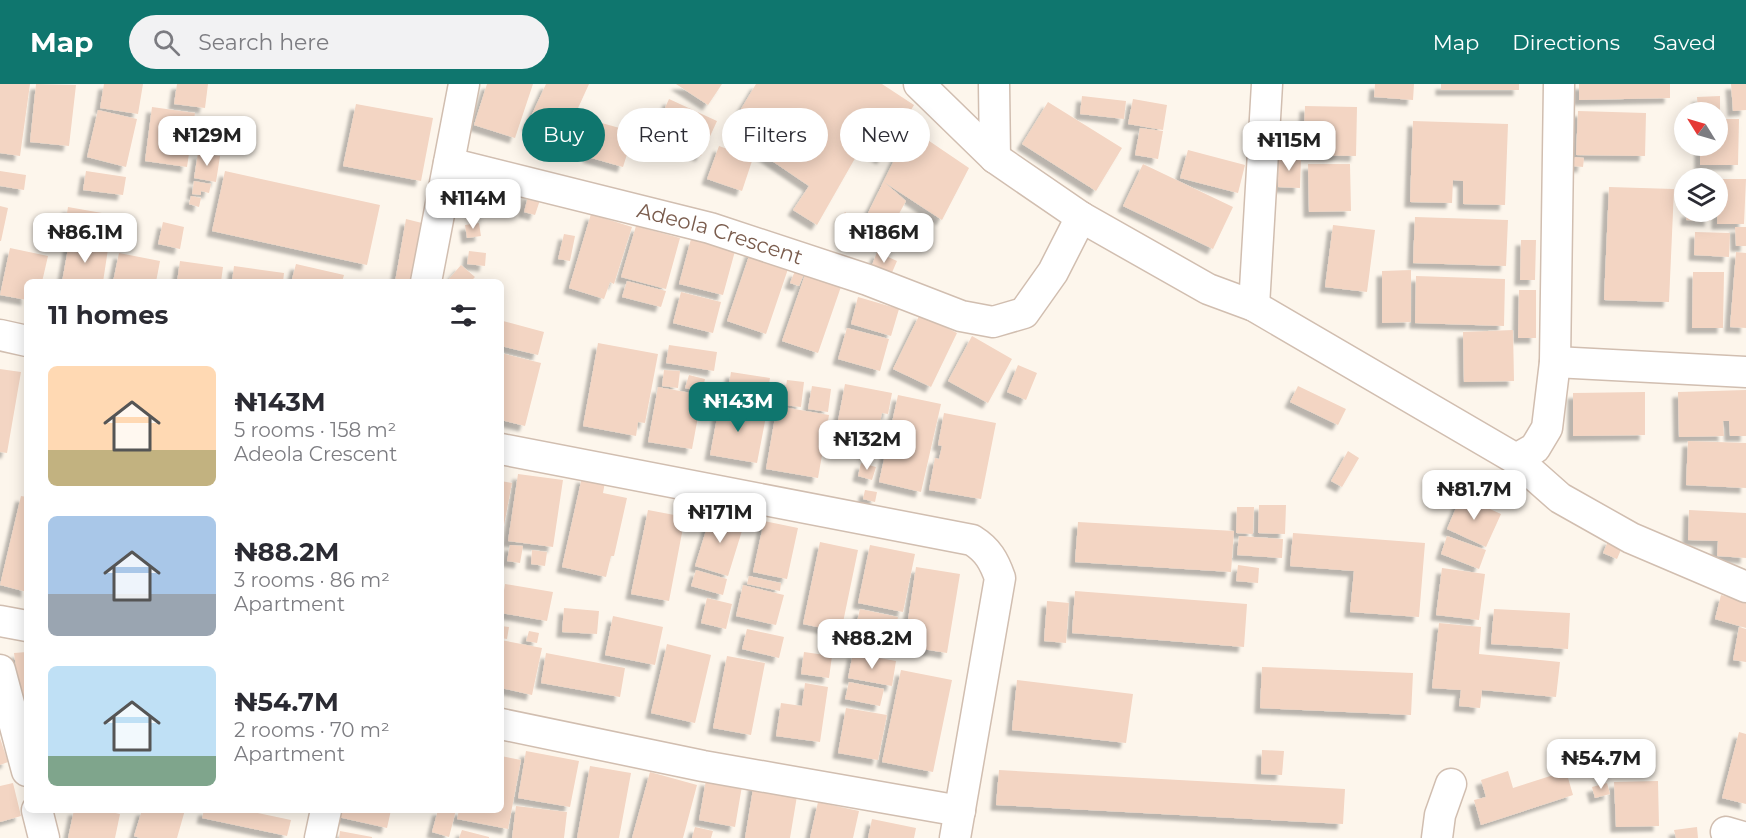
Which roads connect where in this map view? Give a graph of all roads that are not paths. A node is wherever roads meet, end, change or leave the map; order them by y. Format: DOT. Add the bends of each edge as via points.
graph roads {
  1 [pos="464,84"];
  2 [pos="918,84"];
  3 [pos="994,84"];
  4 [pos="1267,84"];
  5 [pos="1559,84"];
  6 [pos="995,158"];
  7 [pos="449,163"];
  8 [pos="1080,220"];
  9 [pos="427,279"];
  10 [pos="1254,306"];
  11 [pos="0,335"];
  12 [pos="24,340"];
  13 [pos="1555,362"];
  14 [pos="1746,372"];
  15 [pos="504,450"];
  16 [pos="1516,459"];
  17 [pos="1746,588"];
  18 [pos="0,621"];
  19 [pos="24,625"];
  20 [pos="0,670"];
  21 [pos="504,725"];
  22 [pos="24,760"];
  23 [pos="1451,784"];
  24 [pos="38,813"];
  25 [pos="325,813"];
  26 [pos="957,825"];
  27 [pos="44,838"];
  28 [pos="320,838"];
  29 [pos="1437,838"];
  1 -- 7 [label="street"];
  2 -- 6 [label="street"];
  3 -- 6 [label="street"];
  4 -- 10 [label="street"];
  5 -- 13 [label="street"];
  6 -- 8 [label="street"];
  7 -- 8 [label="street, Adeola Crescent" via="710,228 868,280 961,316 993,322 1024,313 1053,272"];
  7 -- 9 [label="street"];
  8 -- 10 [label="street" via="1208,289"];
  10 -- 16 [label="street"];
  11 -- 12 [label="street"];
  13 -- 14 [label="street"];
  13 -- 16 [label="street" via="1547,428 1535,448"];
  15 -- 26 [label="street" via="972,540 985,549 1000,578"];
  16 -- 17 [label="street" via="1560,498 1631,538"];
  18 -- 19 [label="street"];
  20 -- 22 [label="street"];
  21 -- 26 [label="street"];
  23 -- 29 [label="street"];
  24 -- 27 [label="street"];
  25 -- 28 [label="street"];
}
